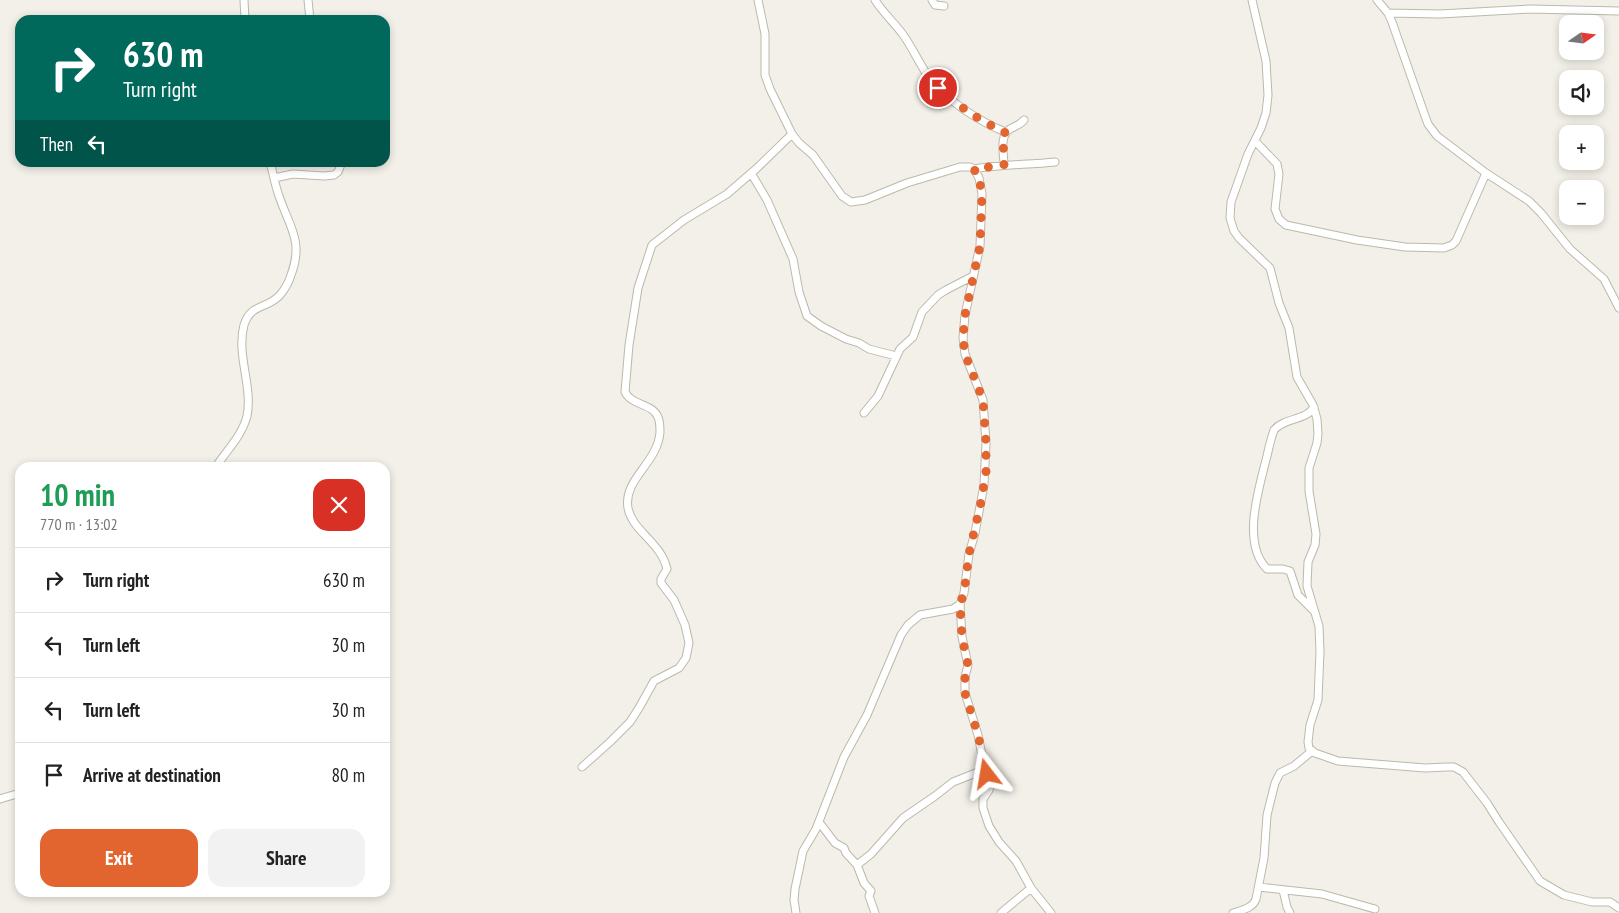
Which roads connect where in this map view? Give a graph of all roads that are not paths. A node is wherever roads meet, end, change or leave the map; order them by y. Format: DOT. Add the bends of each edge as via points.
graph roads {
  1 [pos="244,0"];
  2 [pos="308,0"];
  3 [pos="758,0"];
  4 [pos="932,0"];
  5 [pos="1252,0"];
  6 [pos="1377,0"];
  7 [pos="876,1"];
  8 [pos="944,6"];
  9 [pos="1619,10"];
  10 [pos="1388,13"];
  11 [pos="245,15"];
  12 [pos="310,15"];
  13 [pos="1024,120"];
  14 [pos="1005,132"];
  15 [pos="792,134"];
  16 [pos="1255,140"];
  17 [pos="1055,162"];
  18 [pos="1004,165"];
  19 [pos="271,167"];
  20 [pos="340,167"];
  21 [pos="974,169"];
  22 [pos="751,173"];
  23 [pos="1486,173"];
  24 [pos="274,178"];
  25 [pos="974,276"];
  26 [pos="1619,308"];
  27 [pos="896,356"];
  28 [pos="1314,407"];
  29 [pos="864,413"];
  30 [pos="219,462"];
  31 [pos="960,604"];
  32 [pos="1314,612"];
  33 [pos="1312,751"];
  34 [pos="582,767"];
  35 [pos="986,769"];
  36 [pos="15,794"];
  37 [pos="0,799"];
  38 [pos="819,822"];
  39 [pos="857,865"];
  40 [pos="1259,887"];
  41 [pos="1032,888"];
  42 [pos="1283,890"];
  43 [pos="1619,908"];
  44 [pos="1375,909"];
  45 [pos="796,913"];
  46 [pos="875,913"];
  47 [pos="1001,913"];
  48 [pos="1052,913"];
  49 [pos="1233,913"];
  50 [pos="1290,913"];
  1 -- 11 [label="street"];
  2 -- 12 [label="street"];
  3 -- 15 [label="street" via="765,34 766,81"];
  4 -- 8 [label="street" via="935,5"];
  5 -- 16 [label="street" via="1268,73 1266,113"];
  6 -- 10 [label="street"];
  7 -- 14 [label="street" via="938,88 963,108"];
  9 -- 10 [label="street"];
  10 -- 23 [label="street" via="1428,124 1437,136"];
  13 -- 14 [label="street"];
  14 -- 18 [label="street"];
  15 -- 21 [label="street" via="813,155 842,196 851,202 873,198 906,183 960,167"];
  15 -- 22 [label="street"];
  16 -- 23 [label="street" via="1277,164 1275,209 1281,222 1305,230 1386,245 1439,248 1452,245"];
  16 -- 28 [label="street" via="1231,202 1232,225 1239,238 1270,268 1289,328 1297,377"];
  17 -- 18 [label="street"];
  18 -- 21 [label="street"];
  19 -- 24 [label="street"];
  20 -- 24 [label="street" via="334,175 293,174"];
  21 -- 25 [label="street" via="982,194 980,246"];
  22 -- 27 [label="street" via="790,252 807,316 846,339"];
  22 -- 34 [label="street" via="727,194 656,241 640,280 625,392 629,399 656,413 660,434 653,456 629,490 627,503 632,520 660,550 666,564 661,583 680,612 689,648 682,665 654,681 630,722"];
  23 -- 26 [label="street" via="1514,190 1541,213 1570,249 1604,279"];
  24 -- 30 [label="street" via="296,240 296,261 281,294 256,308 247,318 242,336 247,416 244,426"];
  25 -- 27 [label="street" via="946,290 922,312 913,337"];
  25 -- 31 [label="street" via="963,338 965,354 983,400 986,472"];
  27 -- 29 [label="street" via="878,396"];
  28 -- 32 [label="street" via="1318,434 1309,480 1316,541 1308,562 1307,586"];
  28 -- 32 [label="street" via="1308,415 1285,421 1274,430 1261,477 1254,528 1254,540 1265,567 1289,570 1298,595"];
  31 -- 35 [label="street" via="968,665 965,693"];
  31 -- 38 [label="street" via="953,609 920,615 901,635 867,715 844,757"];
  32 -- 33 [label="street" via="1320,632 1320,650 1318,700 1308,735"];
  33 -- 40 [label="street" via="1280,774 1274,783"];
  33 -- 43 [label="street" via="1338,761 1458,769 1482,796 1540,881 1564,896 1610,902"];
  35 -- 39 [label="street" via="953,782 903,818"];
  35 -- 41 [label="street" via="991,784 982,805 989,826"];
  36 -- 37 [label="street"];
  38 -- 39 [label="street"];
  38 -- 45 [label="street" via="801,857 794,894"];
  39 -- 46 [label="street" via="864,883 872,891 869,896"];
  40 -- 42 [label="street"];
  40 -- 49 [label="street" via="1255,903"];
  41 -- 47 [label="street"];
  41 -- 48 [label="street"];
  42 -- 44 [label="street" via="1333,896"];
  42 -- 50 [label="street"];
}
